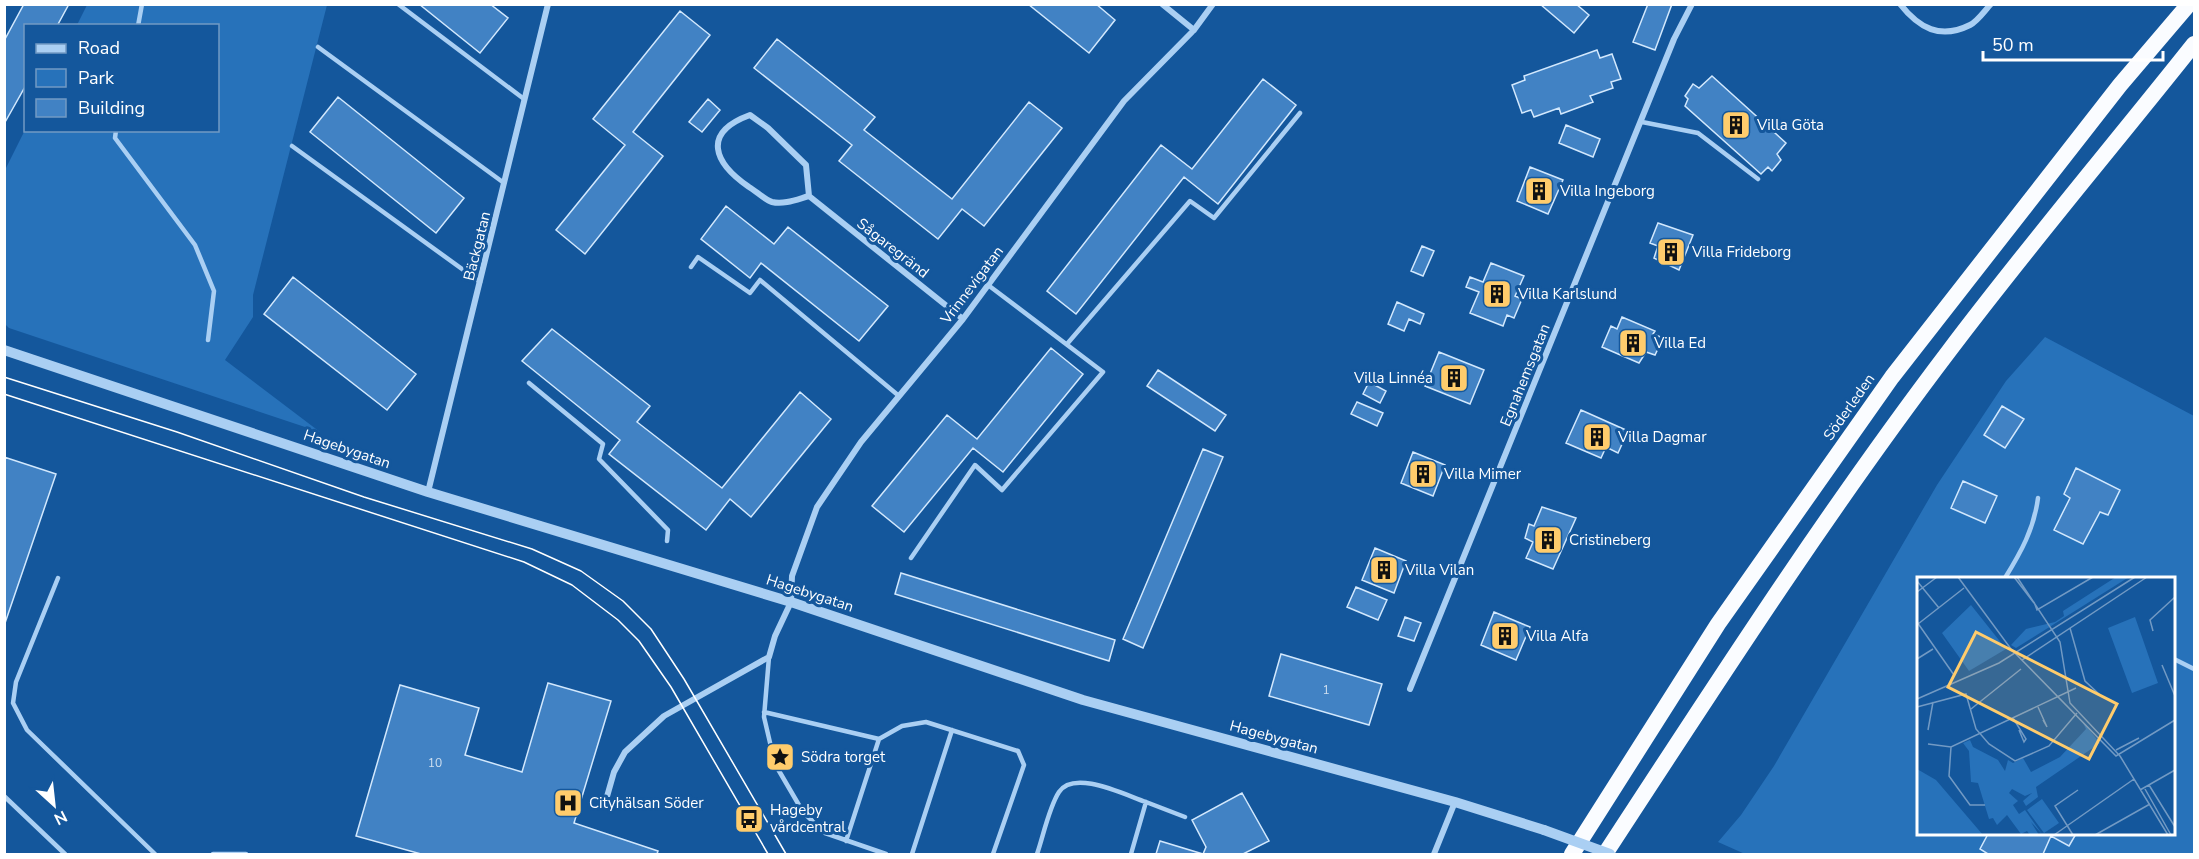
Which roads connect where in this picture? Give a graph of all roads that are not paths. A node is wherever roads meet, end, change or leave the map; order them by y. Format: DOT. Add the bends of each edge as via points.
graph roads {
  1 [pos="142,4"];
  2 [pos="398,4"];
  3 [pos="1162,4"];
  4 [pos="1214,4"];
  5 [pos="1692,4"];
  6 [pos="1900,4"];
  7 [pos="1991,4"];
  8 [pos="2189,4"];
  9 [pos="546,5"];
  10 [pos="138,24"];
  11 [pos="1194,30"];
  12 [pos="2194,44"];
  13 [pos="318,47"];
  14 [pos="524,99"];
  15 [pos="1300,113"];
  16 [pos="1642,122"];
  17 [pos="116,132"];
  18 [pos="292,146"];
  19 [pos="1758,179"];
  20 [pos="504,183"];
  21 [pos="809,196"];
  22 [pos="691,267"];
  23 [pos="480,282"];
  24 [pos="988,285"];
  25 [pos="963,319"];
  26 [pos="208,340"];
  27 [pos="1067,344"];
  28 [pos="4,350"];
  29 [pos="530,383"];
  30 [pos="899,396"];
  31 [pos="428,492"];
  32 [pos="2038,498"];
  33 [pos="667,541"];
  34 [pos="911,558"];
  35 [pos="2006,577"];
  36 [pos="58,578"];
  37 [pos="791,602"];
  38 [pos="769,657"];
  39 [pos="2175,660"];
  40 [pos="2194,669"];
  41 [pos="1410,689"];
  42 [pos="764,712"];
  43 [pos="952,730"];
  44 [pos="879,739"];
  45 [pos="4,796"];
  46 [pos="606,800"];
  47 [pos="1146,802"];
  48 [pos="1455,802"];
  49 [pos="1185,817"];
  50 [pos="846,841"];
  51 [pos="65,855"];
  52 [pos="155,855"];
  53 [pos="213,855"];
  54 [pos="246,855"];
  55 [pos="886,855"];
  56 [pos="912,855"];
  57 [pos="993,855"];
  58 [pos="1037,855"];
  59 [pos="1131,855"];
  60 [pos="1434,855"];
  61 [pos="1572,855"];
  62 [pos="1605,855"];
  63 [pos="1610,855"];
  1 -- 10 [label="lane"];
  2 -- 14 [label="lane"];
  3 -- 11 [label="street"];
  4 -- 11 [label="street, Vrinnevigatan"];
  5 -- 16 [label="street, Egnahemsgatan"];
  6 -- 7 [label="street" via="1914,22 1938,33 1971,24"];
  8 -- 61 [label="highway, Söderleden" via="2120,85 1892,377 1718,624"];
  9 -- 14 [label="street, Bäckgatan"];
  11 -- 24 [label="street, Vrinnevigatan" via="1124,101"];
  12 -- 62 [label="highway" via="2014,266 1857,476 1747,634"];
  13 -- 20 [label="lane"];
  14 -- 20 [label="street, Bäckgatan"];
  15 -- 27 [label="lane" via="1214,218 1190,201"];
  16 -- 19 [label="lane" via="1698,134"];
  16 -- 41 [label="street, Egnahemsgatan"];
  17 -- 26 [label="lane" via="115,138 195,245 214,291"];
  18 -- 23 [label="lane"];
  20 -- 23 [label="street, Bäckgatan"];
  21 -- 21 [label="street" via="772,202 730,173 718,152 720,136 733,121 750,115 806,165"];
  21 -- 25 [label="street, Sågaregränd"];
  22 -- 30 [label="lane" via="698,257 750,293 760,280"];
  23 -- 31 [label="street, Bäckgatan"];
  24 -- 25 [label="street, Vrinnevigatan"];
  24 -- 27 [label="lane"];
  25 -- 30 [label="street, Vrinnevigatan"];
  27 -- 34 [label="lane" via="1103,372 1002,490 975,465"];
  28 -- 31 [label="street, Hagebygatan"];
  29 -- 33 [label="lane" via="603,444 600,459 668,530"];
  30 -- 37 [label="street, Vrinnevigatan" via="861,442 817,507 792,576"];
  31 -- 37 [label="street, Hagebygatan"];
  32 -- 35 [label="lane" via="2036,520"];
  36 -- 52 [label="lane" via="16,682 14,703 27,730"];
  37 -- 38 [label="street"];
  37 -- 48 [label="street, Hagebygatan" via="1083,700"];
  38 -- 42 [label="lane"];
  38 -- 46 [label="street" via="664,716 625,752"];
  39 -- 40 [label="lane"];
  42 -- 44 [label="lane"];
  42 -- 50 [label="lane" via="775,764 803,812 825,834"];
  43 -- 44 [label="lane" via="926,722 902,726"];
  43 -- 56 [label="lane"];
  43 -- 57 [label="lane" via="1023,756 1024,765"];
  44 -- 50 [label="lane"];
  45 -- 51 [label="lane"];
  47 -- 49 [label="lane"];
  47 -- 58 [label="lane" via="1084,782 1070,782 1059,792"];
  47 -- 59 [label="lane"];
  48 -- 60 [label="street"];
  48 -- 63 [label="street, Hagebygatan, bridge"];
  50 -- 55 [label="lane"];
  53 -- 54 [label="lane"];
}
